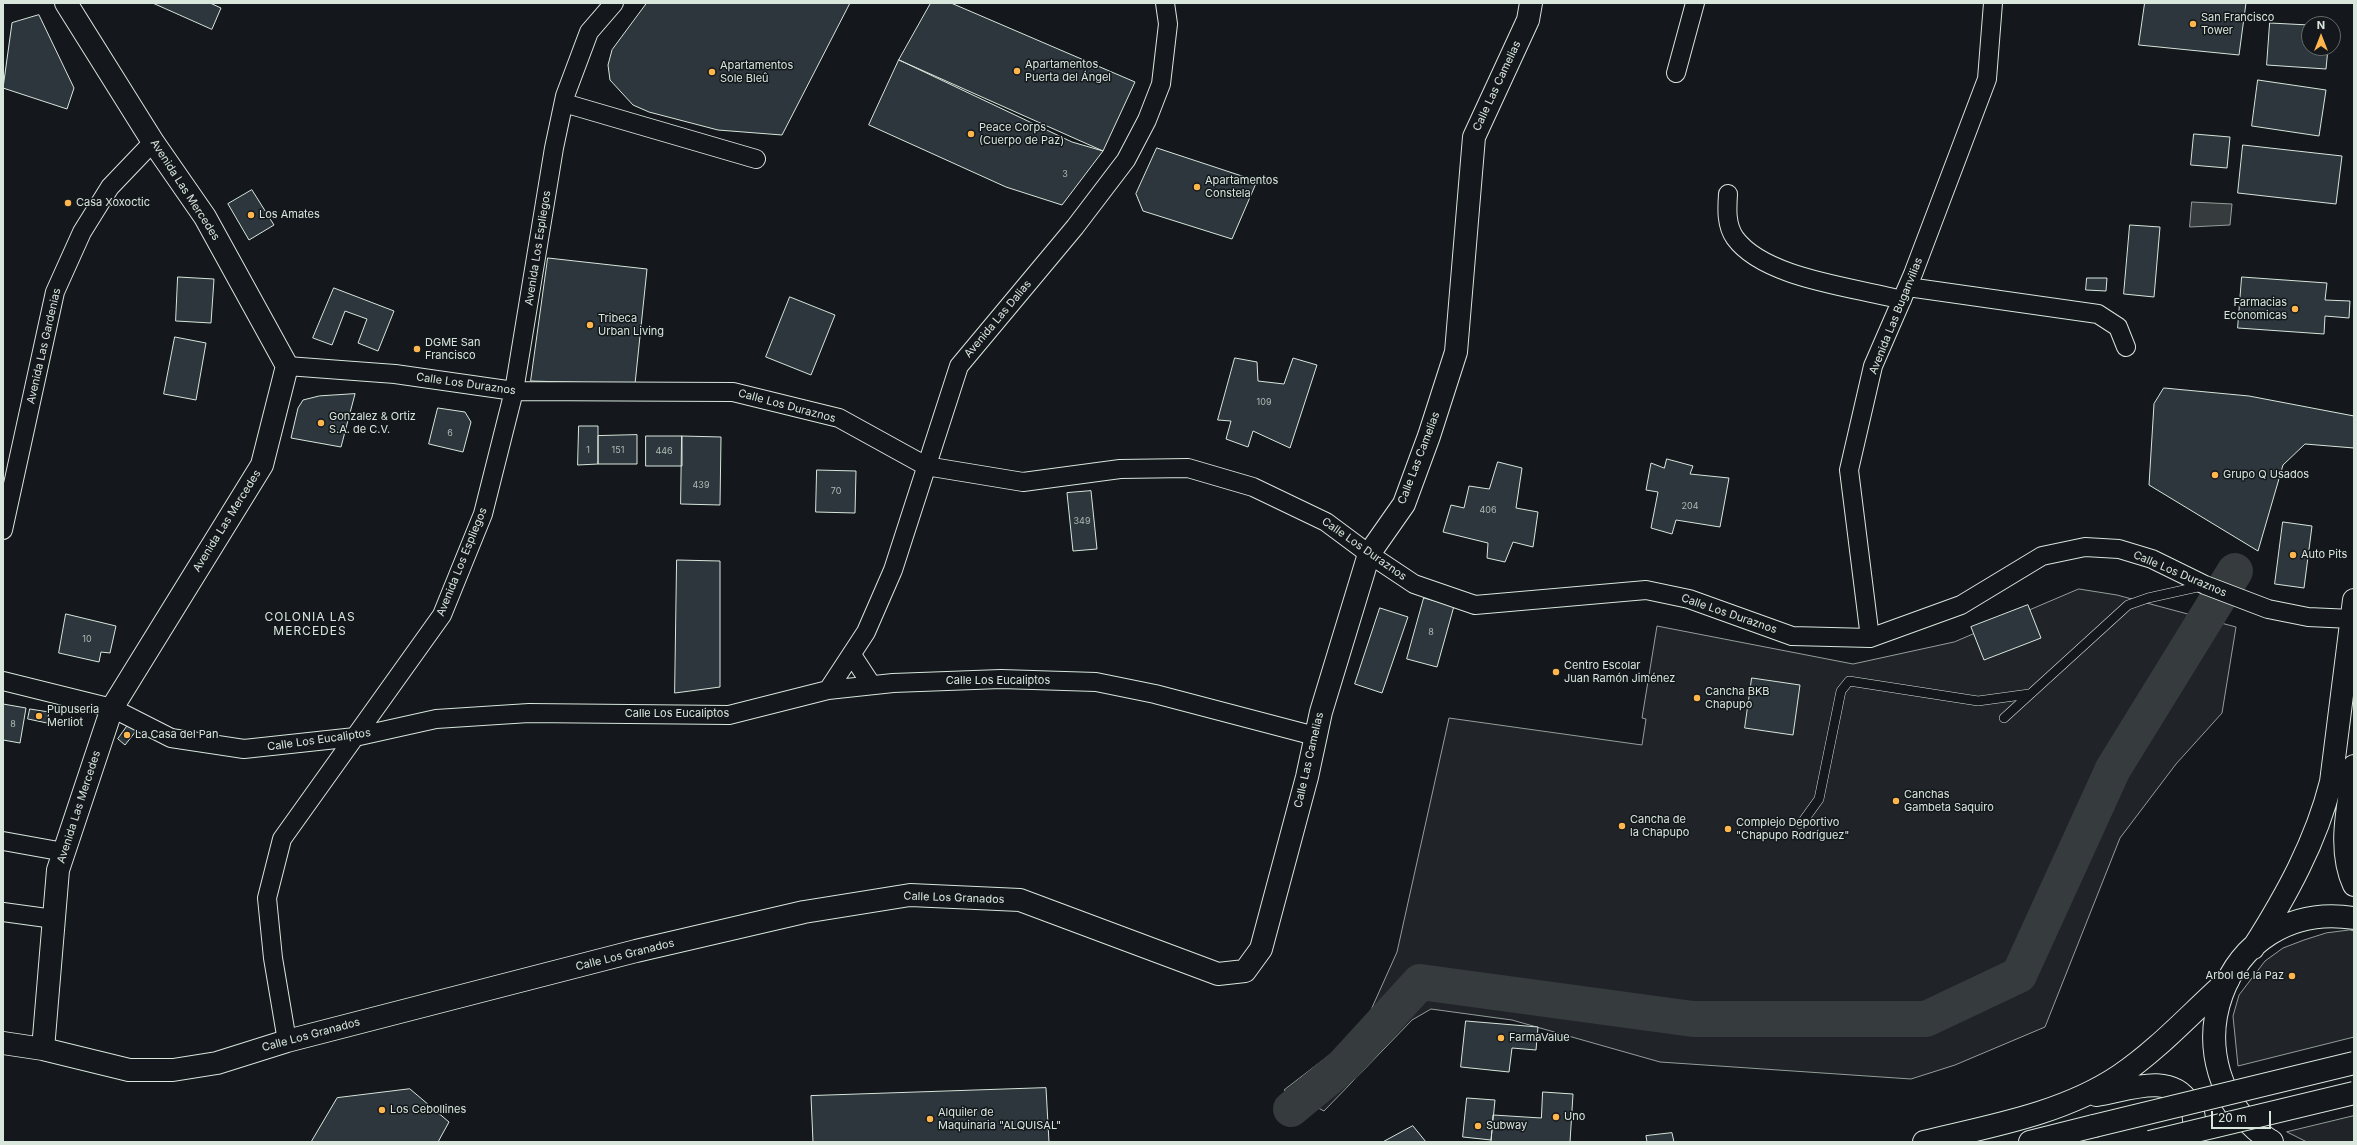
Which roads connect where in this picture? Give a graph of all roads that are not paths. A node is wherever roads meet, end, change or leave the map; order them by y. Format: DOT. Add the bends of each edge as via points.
graph roads {
  1 [pos="66,3"];
  2 [pos="614,3"];
  3 [pos="1166,3"];
  4 [pos="1531,3"];
  5 [pos="1695,3"];
  6 [pos="1993,3"];
  7 [pos="1676,73"];
  8 [pos="564,103"];
  9 [pos="153,142"];
  10 [pos="756,159"];
  11 [pos="1728,194"];
  12 [pos="1905,293"];
  13 [pos="2126,347"];
  14 [pos="287,366"];
  15 [pos="514,391"];
  16 [pos="926,466"];
  17 [pos="3,530"];
  18 [pos="1369,554"];
  19 [pos="2205,585"];
  20 [pos="2353,610"];
  21 [pos="1870,638"];
  22 [pos="852,655"];
  23 [pos="3,681"];
  24 [pos="871,684"];
  25 [pos="828,690"];
  26 [pos="2029,694"];
  27 [pos="112,708"];
  28 [pos="2004,718"];
  29 [pos="1315,736"];
  30 [pos="354,737"];
  31 [pos="2354,766"];
  32 [pos="1801,824"];
  33 [pos="3,841"];
  34 [pos="64,852"];
  35 [pos="2350,863"];
  36 [pos="2354,885"];
  37 [pos="3,912"];
  38 [pos="2354,918"];
  39 [pos="54,920"];
  40 [pos="2253,948"];
  41 [pos="1245,971"];
  42 [pos="2228,980"];
  43 [pos="287,1041"];
  44 [pos="3,1043"];
  45 [pos="43,1049"];
  46 [pos="2354,1063"];
  47 [pos="2354,1093"];
  48 [pos="2078,1098"];
  49 [pos="1924,1142"];
  50 [pos="2030,1142"];
  51 [pos="2150,1142"];
  52 [pos="2191,1142"];
  53 [pos="2267,1142"];
  54 [pos="2272,1142"];
  1 -- 9 [label="main road, Avenida Las Mercedes"];
  2 -- 8 [label="street, Avenida Los Espliegos" via="589,32"];
  3 -- 16 [label="street, Avenida Las Dalias" via="1168,24 1161,84 1144,127 1122,166 1075,227 959,366"];
  4 -- 18 [label="main road, Calle Las Camelias" via="1528,20 1474,137 1456,352 1404,504"];
  5 -- 7 [label="street"];
  6 -- 12 [label="street, Avenida Las Buganvilias" via="1987,79"];
  8 -- 10 [label="street"];
  8 -- 15 [label="street, Avenida Los Espliegos" via="554,148"];
  9 -- 14 [label="main road, Avenida Las Mercedes" via="205,217"];
  9 -- 17 [label="street, Avenida Las Gardenias" via="110,188 82,232 55,292"];
  11 -- 12 [label="street" via="1727,216 1735,238 1752,254 1802,278"];
  12 -- 13 [label="street" via="2098,314 2118,327"];
  12 -- 21 [label="street, Avenida Las Buganvilias" via="1873,366 1849,470"];
  14 -- 15 [label="street, Calle Los Duraznos" via="395,374"];
  14 -- 27 [label="main road, Avenida Las Mercedes" via="262,465"];
  15 -- 16 [label="street, Calle Los Duraznos" via="733,392 839,418"];
  15 -- 30 [label="street, Avenida Los Espliegos" via="484,514 442,615"];
  16 -- 18 [label="street, Calle Los Duraznos" via="1023,482 1120,468 1188,468 1253,487 1320,518"];
  16 -- 22 [label="street, Avenida Las Dalias" via="893,570 866,632"];
  18 -- 21 [label="street, Calle Los Duraznos" via="1414,584 1475,605 1646,590 1689,599 1792,636"];
  18 -- 29 [label="main road, Calle Las Camelias"];
  19 -- 20 [label="street, Calle Los Duraznos" via="2268,609 2308,617"];
  19 -- 21 [label="street, Calle Los Duraznos" via="2152,559 2119,549 2085,547 2042,556 1961,605"];
  19 -- 26 [label="lane" via="2128,605"];
  20 -- 40 [label="main road" via="2332,782 2326,805 2298,872"];
  22 -- 24 [label="street"];
  22 -- 25 [label="street, Avenida Las Dalias"];
  23 -- 27 [label="street, Calle Los Eucaliptos"];
  24 -- 25 [label="street, Calle Los Eucaliptos"];
  24 -- 29 [label="street, Calle Los Eucaliptos" via="1001,679 1096,682 1155,694"];
  25 -- 30 [label="street, Calle Los Eucaliptos" via="729,715 521,713 436,718"];
  26 -- 28 [label="lane"];
  26 -- 32 [label="lane" via="1978,700 1849,681 1841,692 1819,799"];
  27 -- 30 [label="street, Calle Los Eucaliptos" via="171,738 244,749"];
  27 -- 34 [label="main road, Avenida Las Mercedes"];
  29 -- 41 [label="main road, Calle Las Camelias" via="1261,949"];
  30 -- 43 [label="street, Avenida Los Espliegos" via="282,839 267,898 273,958"];
  31 -- 35 [label="main road" via="2344,847"];
  33 -- 34 [label="street"];
  34 -- 39 [label="main road, Avenida Las Mercedes" via="58,870"];
  35 -- 36 [label="main road"];
  37 -- 39 [label="street"];
  38 -- 40 [label="main road" via="2330,916 2297,922 2281,928"];
  39 -- 45 [label="main road, Avenida Las Mercedes"];
  40 -- 42 [label="main road"];
  41 -- 43 [label="main road, Calle Los Granados" via="1218,974 1020,900 910,895 804,912 651,948"];
  42 -- 48 [label="main road" via="2158,1047 2118,1076"];
  42 -- 54 [label="main road" via="2219,1001 2214,1023 2213,1046 2217,1069 2225,1091 2237,1110 2253,1128"];
  43 -- 45 [label="main road, Calle Los Granados" via="218,1063 173,1070 129,1070"];
  44 -- 45 [label="main road, Calle Los Granados"];
  46 -- 50 [label="main road, bridge"];
  47 -- 51 [label="main road, bridge"];
  48 -- 49 [label="main road" via="2006,1122"];
  48 -- 52 [label="main road" via="2149,1086 2174,1088 2185,1096 2192,1109 2194,1123"];
  53 -- 54 [label="main road"];
}
